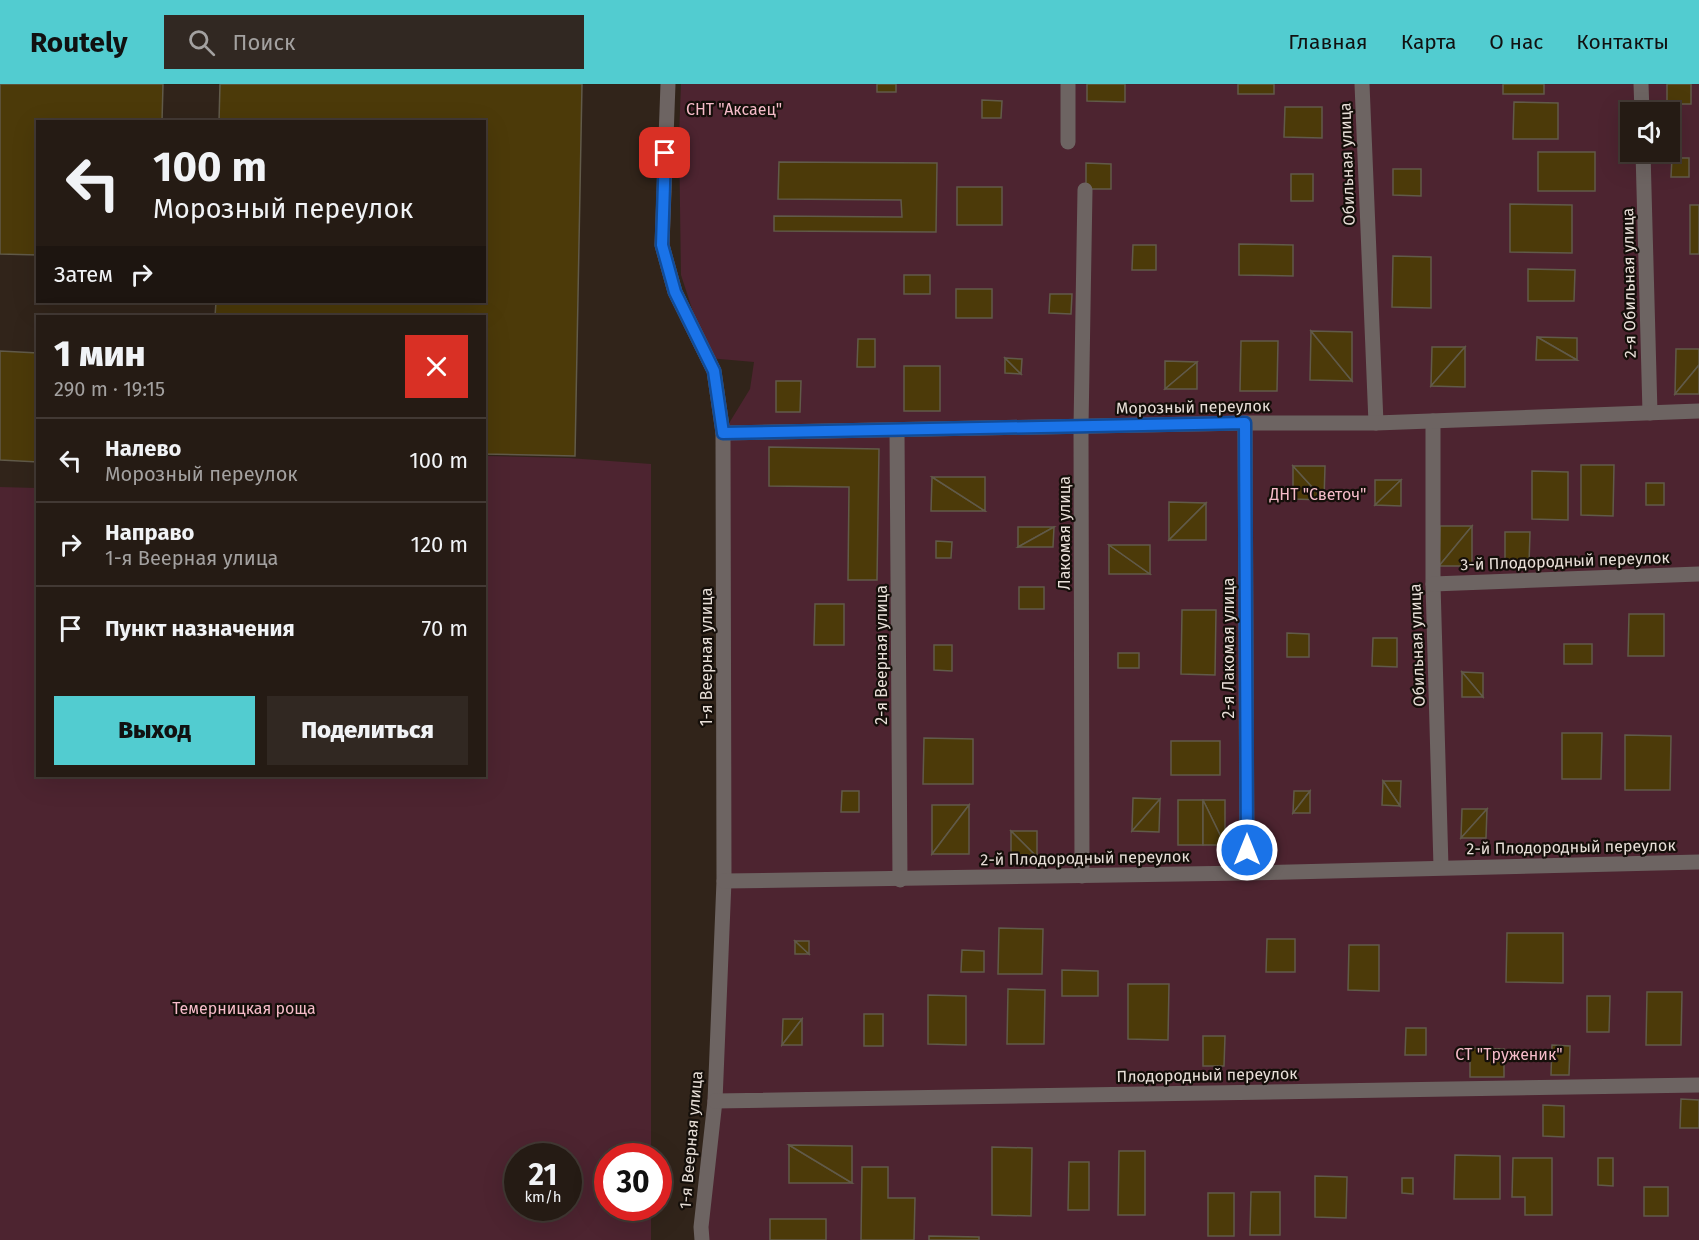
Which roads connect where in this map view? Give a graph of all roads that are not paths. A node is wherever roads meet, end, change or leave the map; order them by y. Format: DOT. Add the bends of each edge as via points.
graph roads {
  1 [pos="668,84"];
  2 [pos="1068,84"];
  3 [pos="1362,84"];
  4 [pos="1641,84"];
  5 [pos="1642,102"];
  6 [pos="1068,141"];
  7 [pos="1643,162"];
  8 [pos="1085,190"];
  9 [pos="1699,411"];
  10 [pos="1650,413"];
  11 [pos="1433,421"];
  12 [pos="1245,423"];
  13 [pos="1376,423"];
  14 [pos="1082,428"];
  15 [pos="897,431"];
  16 [pos="723,433"];
  17 [pos="1699,574"];
  18 [pos="1433,584"];
  19 [pos="1699,862"];
  20 [pos="1441,867"];
  21 [pos="1247,873"];
  22 [pos="1082,876"];
  23 [pos="900,880"];
  24 [pos="724,881"];
  25 [pos="1699,1085"];
  26 [pos="715,1101"];
  27 [pos="702,1240"];
  1 -- 16 [label="street, 1-я Веерная улица" via="662,245 675,292 714,371"];
  2 -- 6 [label="street"];
  3 -- 13 [label="street, Обильная улица"];
  4 -- 5 [label="street"];
  7 -- 10 [label="street, 2-я Обильная улица"];
  8 -- 14 [label="street, Лакомая улица"];
  9 -- 10 [label="street, Морозный переулок"];
  10 -- 11 [label="street, Морозный переулок"];
  11 -- 13 [label="street, Морозный переулок"];
  11 -- 18 [label="street, Обильная улица"];
  12 -- 13 [label="street, Морозный переулок"];
  12 -- 14 [label="street, Морозный переулок"];
  12 -- 21 [label="street, 2-я Лакомая улица"];
  14 -- 15 [label="street, Морозный переулок"];
  14 -- 22 [label="street, Лакомая улица"];
  15 -- 16 [label="street, Морозный переулок"];
  15 -- 23 [label="street, 2-я Веерная улица"];
  16 -- 24 [label="street, 1-я Веерная улица"];
  17 -- 18 [label="street, 3-й Плодородный переулок"];
  18 -- 20 [label="street, Обильная улица"];
  19 -- 20 [label="street, 2-й Плодородный переулок"];
  20 -- 21 [label="street, 2-й Плодородный переулок"];
  21 -- 22 [label="street, 2-й Плодородный переулок"];
  22 -- 23 [label="street, 2-й Плодородный переулок"];
  23 -- 24 [label="street, 2-й Плодородный переулок"];
  24 -- 26 [label="street, 1-я Веерная улица"];
  25 -- 26 [label="street, Плодородный переулок"];
  26 -- 27 [label="street, 1-я Веерная улица"];
}
